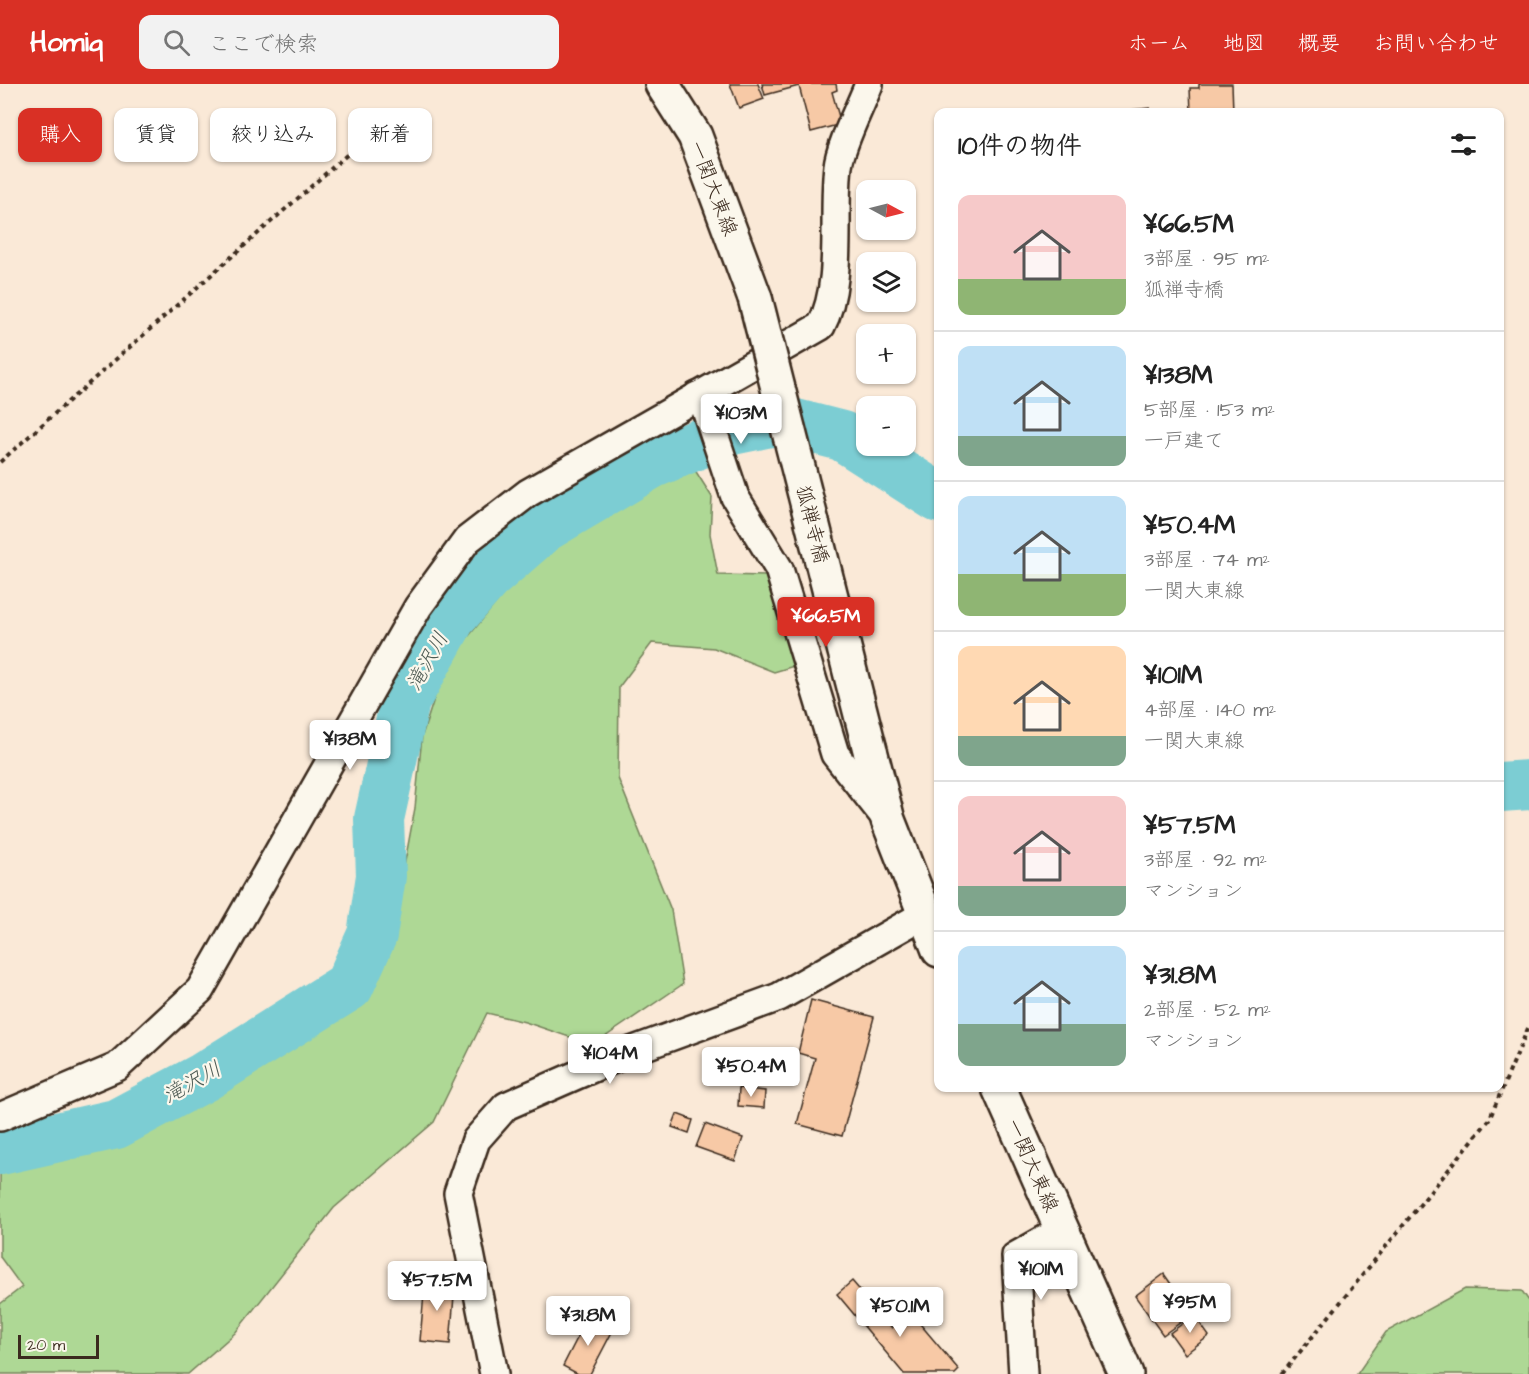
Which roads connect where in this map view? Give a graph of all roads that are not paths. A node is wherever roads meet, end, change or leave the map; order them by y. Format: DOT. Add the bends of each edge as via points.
graph roads {
  1 [pos="662,84"];
  2 [pos="869,84"];
  3 [pos="755,298"];
  4 [pos="701,401"];
  5 [pos="888,820"];
  6 [pos="923,915"];
  7 [pos="934,939"];
  8 [pos="1001,1092"];
  9 [pos="0,1117"];
  10 [pos="1062,1230"];
  11 [pos="494,1374"];
  12 [pos="1023,1374"];
  13 [pos="1126,1374"];
  1 -- 3 [label="main road, 一関大東線" via="695,136"];
  2 -- 4 [label="street" via="838,163 834,272 821,326"];
  3 -- 5 [label="main road, 狐禅寺橋, bridge"];
  4 -- 5 [label="street" via="735,497 779,569 835,754"];
  4 -- 9 [label="street" via="528,493 467,540 418,607 200,990 117,1066"];
  5 -- 6 [label="main road"];
  6 -- 7 [label="main road"];
  6 -- 11 [label="street" via="779,997 634,1050 506,1106 476,1140 458,1193"];
  8 -- 10 [label="main road, 一関大東線"];
  10 -- 12 [label="street" via="1016,1256"];
  10 -- 13 [label="main road, 一関大東線"];
}
